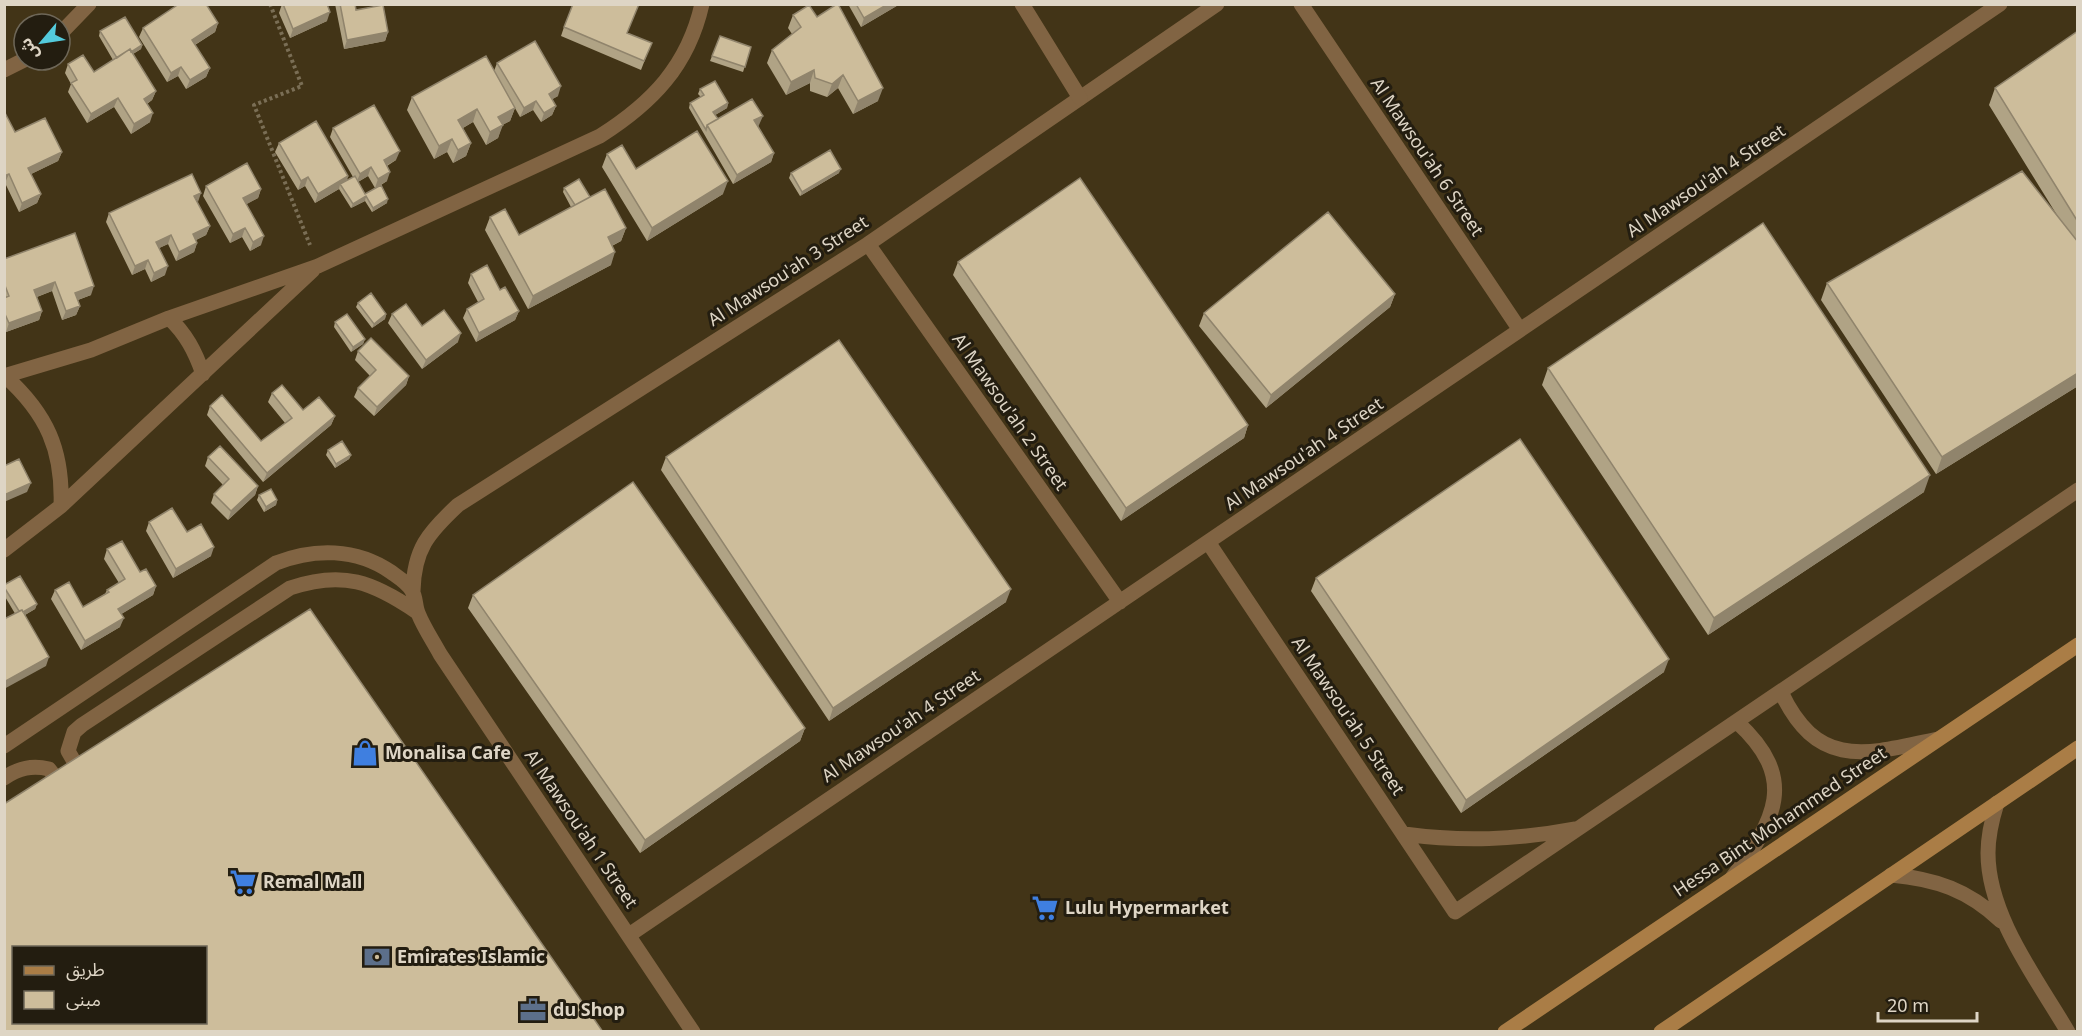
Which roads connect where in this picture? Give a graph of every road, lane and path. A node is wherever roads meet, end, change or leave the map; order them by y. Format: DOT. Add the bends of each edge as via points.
graph roads {
  1 [pos="270,4"];
  2 [pos="702,4"];
  3 [pos="1022,4"];
  4 [pos="1217,4"];
  5 [pos="1301,4"];
  6 [pos="2000,4"];
  7 [pos="89,6"];
  8 [pos="72,22"];
  9 [pos="1080,98"];
  10 [pos="868,244"];
  11 [pos="318,266"];
  12 [pos="169,318"];
  13 [pos="1520,330"];
  14 [pos="203,374"];
  15 [pos="5,376"];
  16 [pos="2078,490"];
  17 [pos="61,506"];
  18 [pos="1208,542"];
  19 [pos="4,550"];
  20 [pos="413,591"];
  21 [pos="1120,602"];
  22 [pos="417,612"];
  23 [pos="2078,645"];
  24 [pos="1781,692"];
  25 [pos="1737,722"];
  26 [pos="1941,738"];
  27 [pos="4,746"];
  28 [pos="2078,748"];
  29 [pos="79,770"];
  30 [pos="4,778"];
  31 [pos="59,782"];
  32 [pos="1997,803"];
  33 [pos="1579,827"];
  34 [pos="1404,834"];
  35 [pos="1891,875"];
  36 [pos="1731,878"];
  37 [pos="2005,925"];
  38 [pos="629,935"];
  39 [pos="2078,1025"];
  40 [pos="2068,1031"];
  41 [pos="693,1032"];
  42 [pos="1505,1032"];
  43 [pos="1661,1032"];
  1 -- 11 [label="path" via="302,86 254,105"];
  2 -- 11 [label="street" via="696,30 673,71 640,108 620,123 600,136"];
  3 -- 9 [label="street"];
  4 -- 9 [label="street, Al Mawsou'ah 3 Street"];
  5 -- 13 [label="street, Al Mawsou'ah 6 Street"];
  6 -- 13 [label="street, Al Mawsou'ah 4 Street"];
  7 -- 8 [label="street"];
  9 -- 10 [label="street, Al Mawsou'ah 3 Street"];
  10 -- 20 [label="street, Al Mawsou'ah 3 Street" via="458,505 429,534 419,552"];
  10 -- 21 [label="street, Al Mawsou'ah 2 Street"];
  11 -- 12 [label="street"];
  11 -- 14 [label="street"];
  12 -- 14 [label="street" via="190,342"];
  12 -- 15 [label="street" via="91,350"];
  13 -- 18 [label="street, Al Mawsou'ah 4 Street"];
  14 -- 17 [label="street"];
  15 -- 17 [label="street" via="37,410 49,430 62,480"];
  16 -- 24 [label="street"];
  17 -- 19 [label="street"];
  18 -- 21 [label="street, Al Mawsou'ah 4 Street"];
  18 -- 34 [label="street, Al Mawsou'ah 5 Street"];
  20 -- 22 [label="street, Al Mawsou'ah 1 Street"];
  20 -- 27 [label="street" via="388,570 357,556 324,552 292,557 262,571"];
  21 -- 38 [label="street, Al Mawsou'ah 4 Street"];
  22 -- 29 [label="street" via="388,593 348,579 328,579 290,588 82,725 68,751"];
  22 -- 38 [label="street, Al Mawsou'ah 1 Street" via="440,654"];
  23 -- 26 [label="main road, Hessa Bint Mohammed Street"];
  24 -- 25 [label="street"];
  24 -- 26 [label="street" via="1789,709 1813,736 1846,752 1867,753"];
  25 -- 33 [label="street"];
  25 -- 36 [label="street" via="1763,751 1771,769 1774,807 1758,841"];
  26 -- 36 [label="main road, Hessa Bint Mohammed Street"];
  28 -- 32 [label="main road"];
  30 -- 31 [label="street" via="22,768 38,766 49,769"];
  32 -- 35 [label="main road"];
  32 -- 37 [label="street" via="1988,852 1995,902"];
  33 -- 34 [label="street" via="1492,840"];
  33 -- 34 [label="street, Al Mawsou'ah 5 Street" via="1455,912"];
  35 -- 37 [label="street" via="1953,888"];
  35 -- 43 [label="main road"];
  36 -- 42 [label="main road, Hessa Bint Mohammed Street"];
  37 -- 40 [label="street"];
  38 -- 41 [label="street, Al Mawsou'ah 1 Street"];
  39 -- 40 [label="street"];
}
